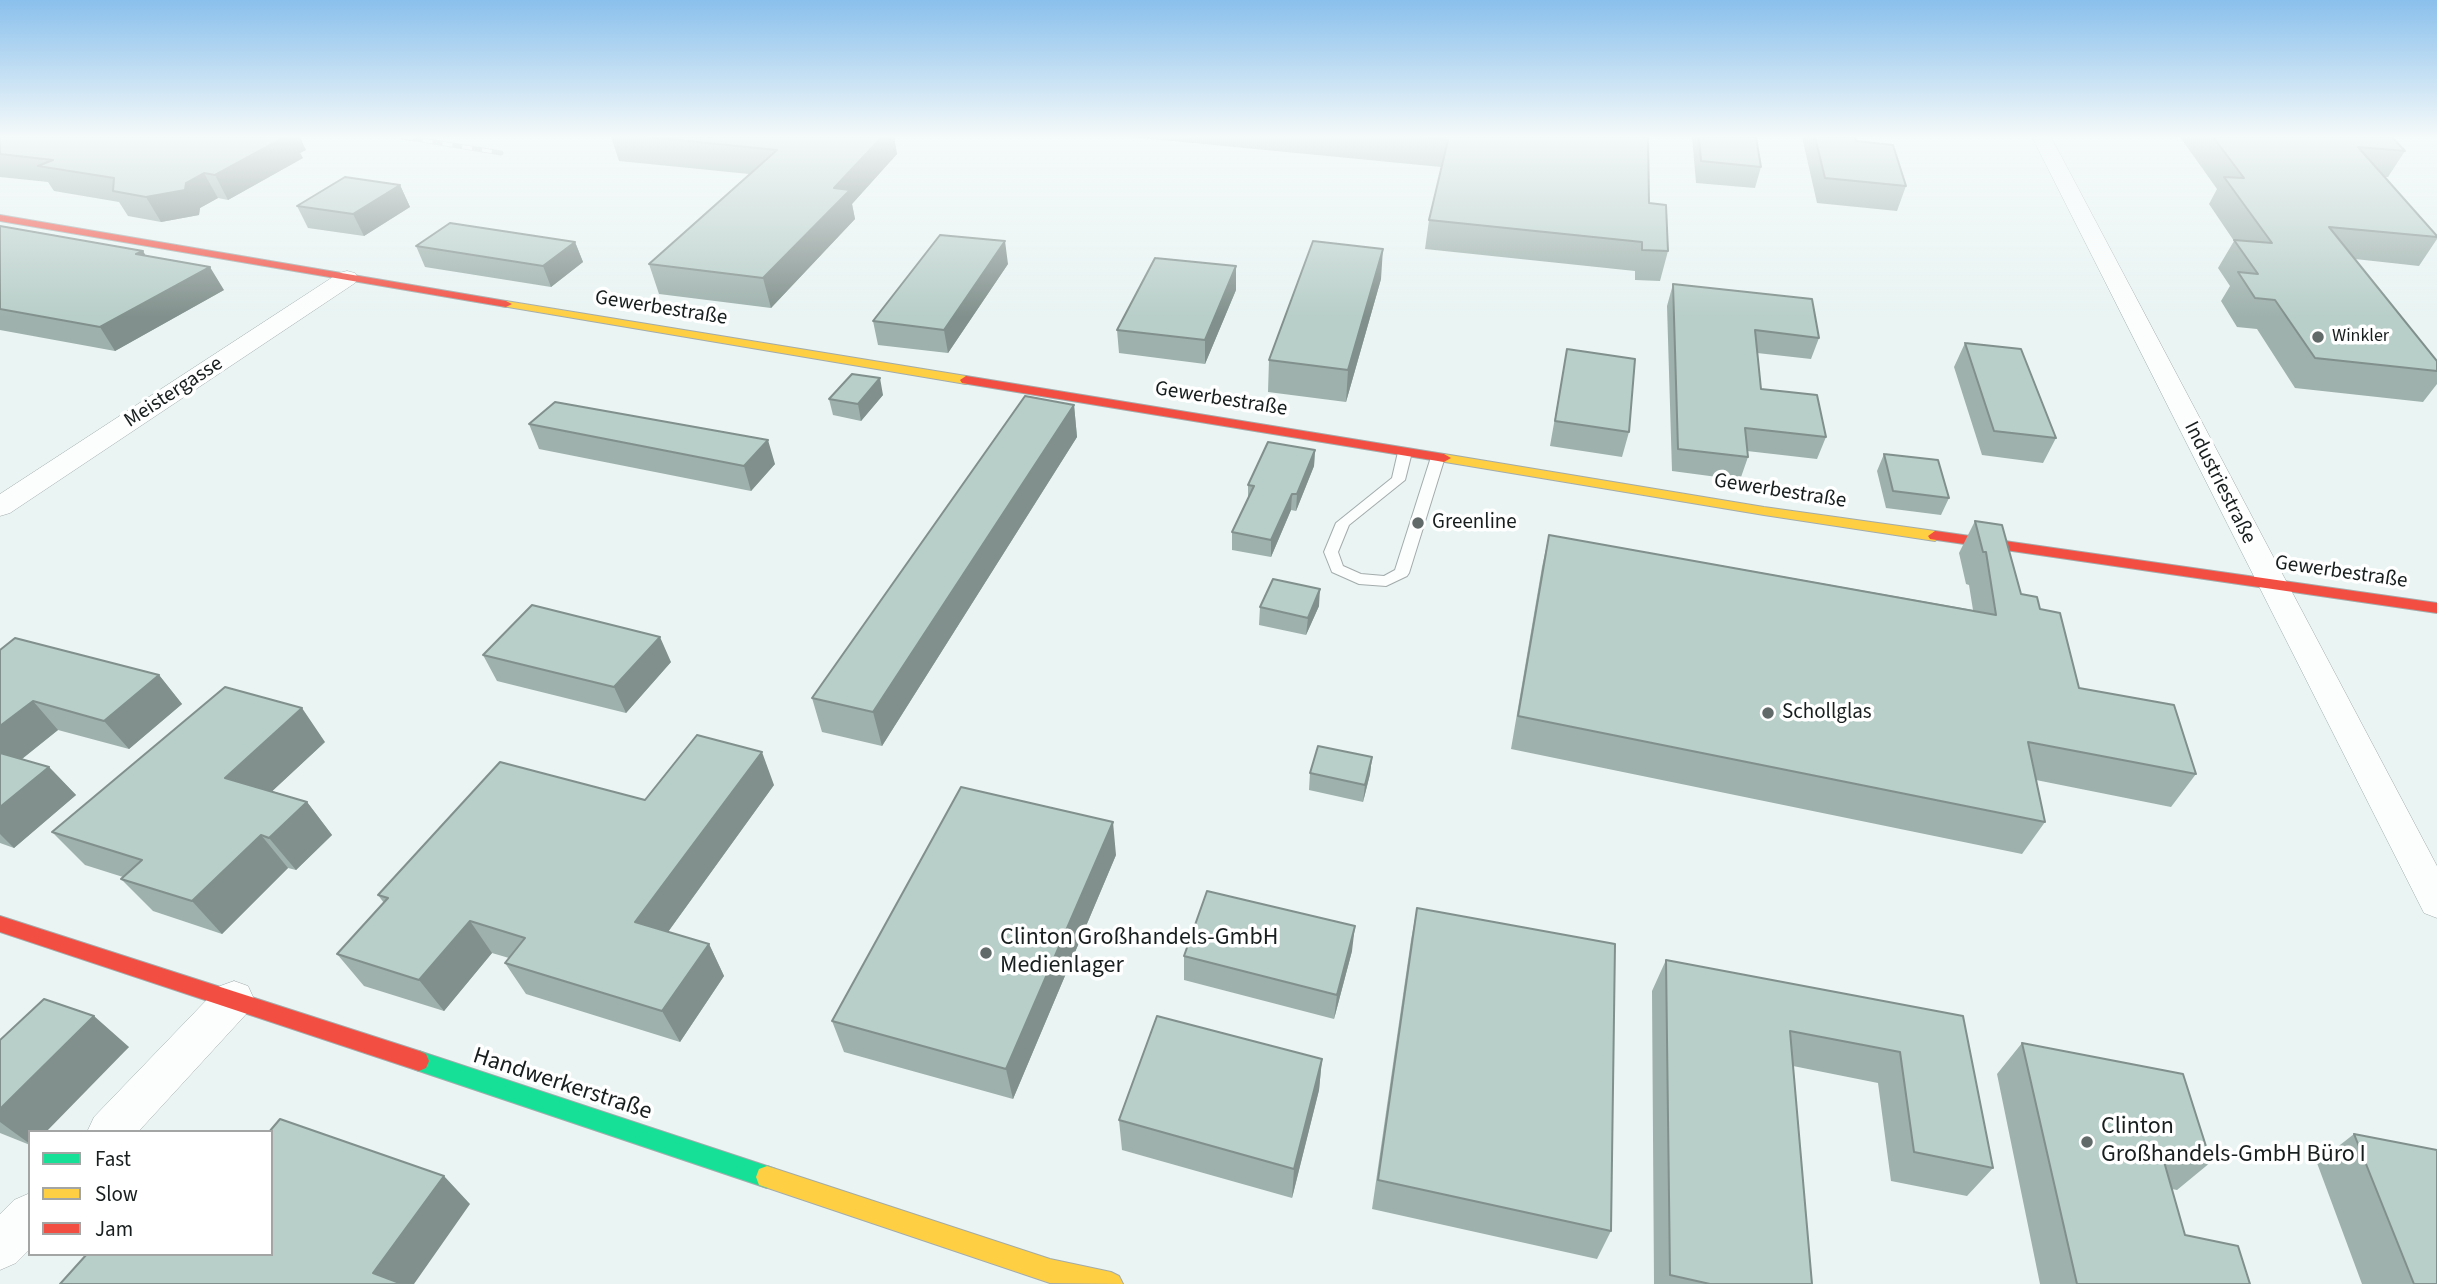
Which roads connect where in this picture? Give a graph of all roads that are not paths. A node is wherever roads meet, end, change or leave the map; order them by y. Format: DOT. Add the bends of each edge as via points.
graph roads {
  1 [pos="2072,197"];
  2 [pos="0,218"];
  3 [pos="347,278"];
  4 [pos="1405,452"];
  5 [pos="1438,457"];
  6 [pos="0,507"];
  7 [pos="2271,584"];
  8 [pos="2437,608"];
  9 [pos="2437,902"];
  10 [pos="0,924"];
  11 [pos="234,999"];
  12 [pos="111,1130"];
  13 [pos="28,1218"];
  14 [pos="0,1247"];
  15 [pos="1047,1278"];
  16 [pos="1111,1284"];
  1 -- 7 [label="street, Industriestraße"];
  2 -- 3 [label="street, Gewerbestraße"];
  3 -- 4 [label="street, Gewerbestraße"];
  3 -- 6 [label="street, Meistergasse"];
  4 -- 5 [label="street, Gewerbestraße"];
  4 -- 5 [label="lane" via="1398,480 1343,523 1331,552 1337,569 1359,579 1386,581 1402,573"];
  5 -- 7 [label="street, Gewerbestraße" via="1764,511"];
  7 -- 8 [label="street, Gewerbestraße"];
  7 -- 9 [label="street, Industriestraße"];
  10 -- 11 [label="street, Handwerkerstraße"];
  11 -- 12 [label="street"];
  11 -- 15 [label="street, Handwerkerstraße"];
  13 -- 14 [label="street"];
  15 -- 16 [label="street, Handwerkerstraße"];
}
